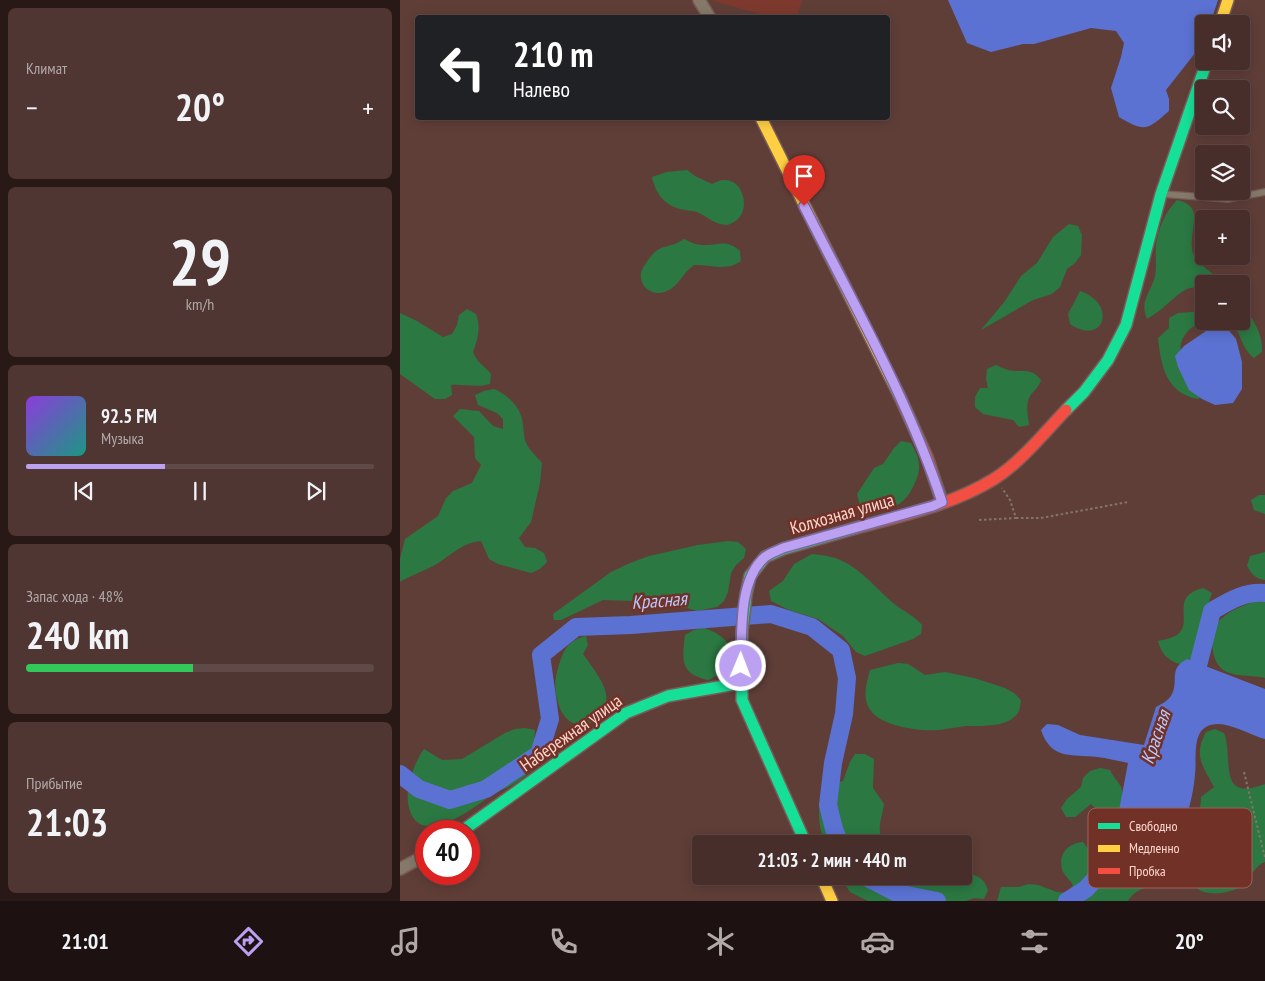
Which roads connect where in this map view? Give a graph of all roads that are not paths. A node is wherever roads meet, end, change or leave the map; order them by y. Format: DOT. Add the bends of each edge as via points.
graph roads {
  1 [pos="699,0"];
  2 [pos="1228,0"];
  3 [pos="708,15"];
  4 [pos="1223,15"];
  5 [pos="1204,70"];
  6 [pos="762,120"];
  7 [pos="1265,192"];
  8 [pos="1161,194"];
  9 [pos="942,502"];
  10 [pos="741,683"];
  11 [pos="477,820"];
  12 [pos="802,835"];
  13 [pos="415,861"];
  14 [pos="400,869"];
  15 [pos="825,885"];
  16 [pos="832,901"];
  1 -- 3 [label="street"];
  2 -- 4 [label="street"];
  5 -- 8 [label="street, Колхозная улица"];
  6 -- 9 [label="street" via="890,377 927,457"];
  7 -- 8 [label="lane" via="1228,199"];
  8 -- 9 [label="street, Колхозная улица" via="1126,325 1108,360 1084,392 996,478"];
  9 -- 10 [label="street, Колхозная улица" via="783,548 766,557 750,576 746,595"];
  10 -- 11 [label="street, Набережная улица" via="668,696 626,713"];
  10 -- 12 [label="street, Колхозная улица" via="742,700 758,740"];
  13 -- 14 [label="street"];
  15 -- 16 [label="street"];
}
